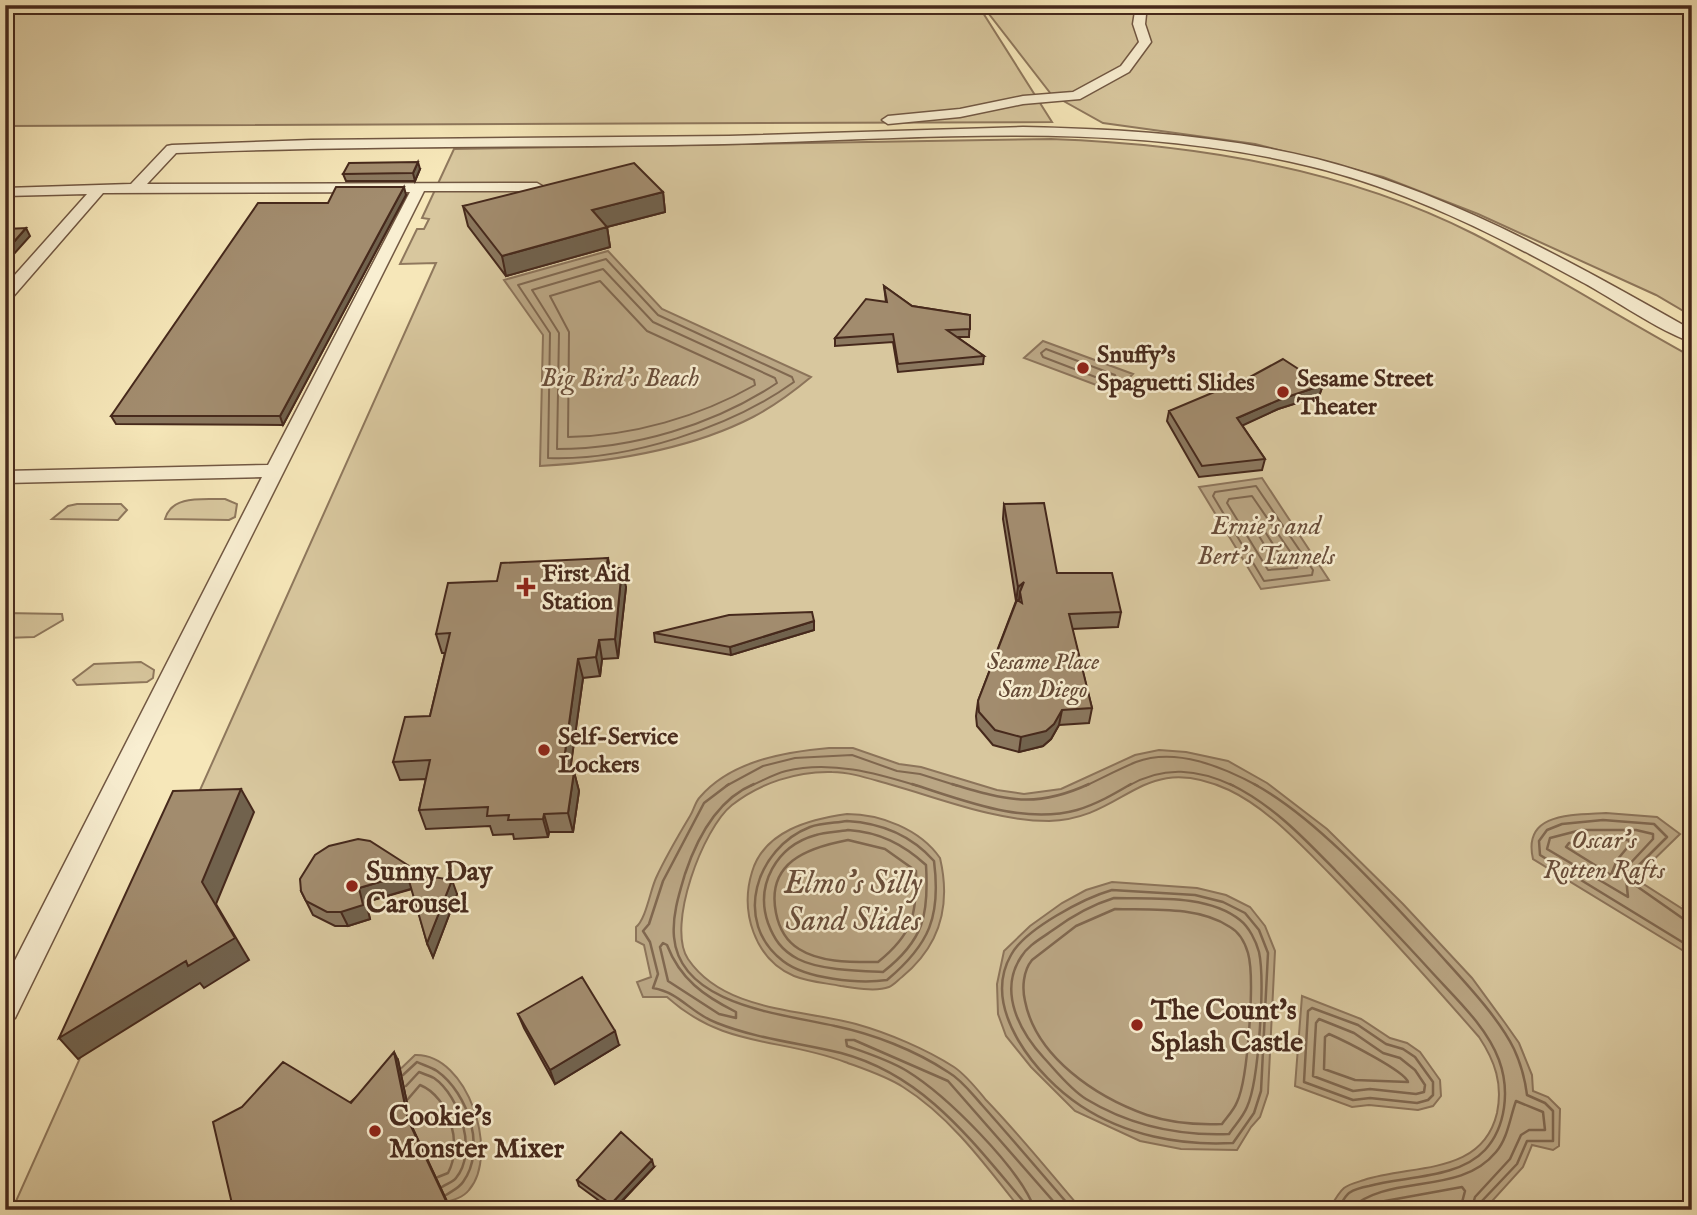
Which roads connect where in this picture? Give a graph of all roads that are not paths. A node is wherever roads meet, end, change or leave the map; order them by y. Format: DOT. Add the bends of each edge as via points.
graph roads {
  1 [pos="1142,5"];
  2 [pos="1076,96"];
  3 [pos="1080,121"];
  4 [pos="780,138"];
  5 [pos="419,187"];
  6 [pos="537,187"];
  7 [pos="135,188"];
  8 [pos="98,190"];
  9 [pos="5,192"];
  10 [pos="5,296"];
  11 [pos="1692,337"];
  12 [pos="274,471"];
  13 [pos="5,477"];
  14 [pos="5,1010"];
  1 -- 2 [label="lane" via="1139,24 1145,42 1132,60 1125,69"];
  2 -- 3 [label="lane"];
  2 -- 4 [label="lane" via="831,126"];
  3 -- 4 [label="lane"];
  3 -- 11 [label="lane" via="1271,153 1416,196 1541,252"];
  4 -- 7 [label="lane" via="298,142 172,149"];
  5 -- 6 [label="lane"];
  5 -- 7 [label="lane"];
  5 -- 12 [label="lane"];
  7 -- 8 [label="lane"];
  8 -- 9 [label="lane"];
  8 -- 10 [label="lane"];
  12 -- 13 [label="lane"];
  12 -- 14 [label="lane"];
}
